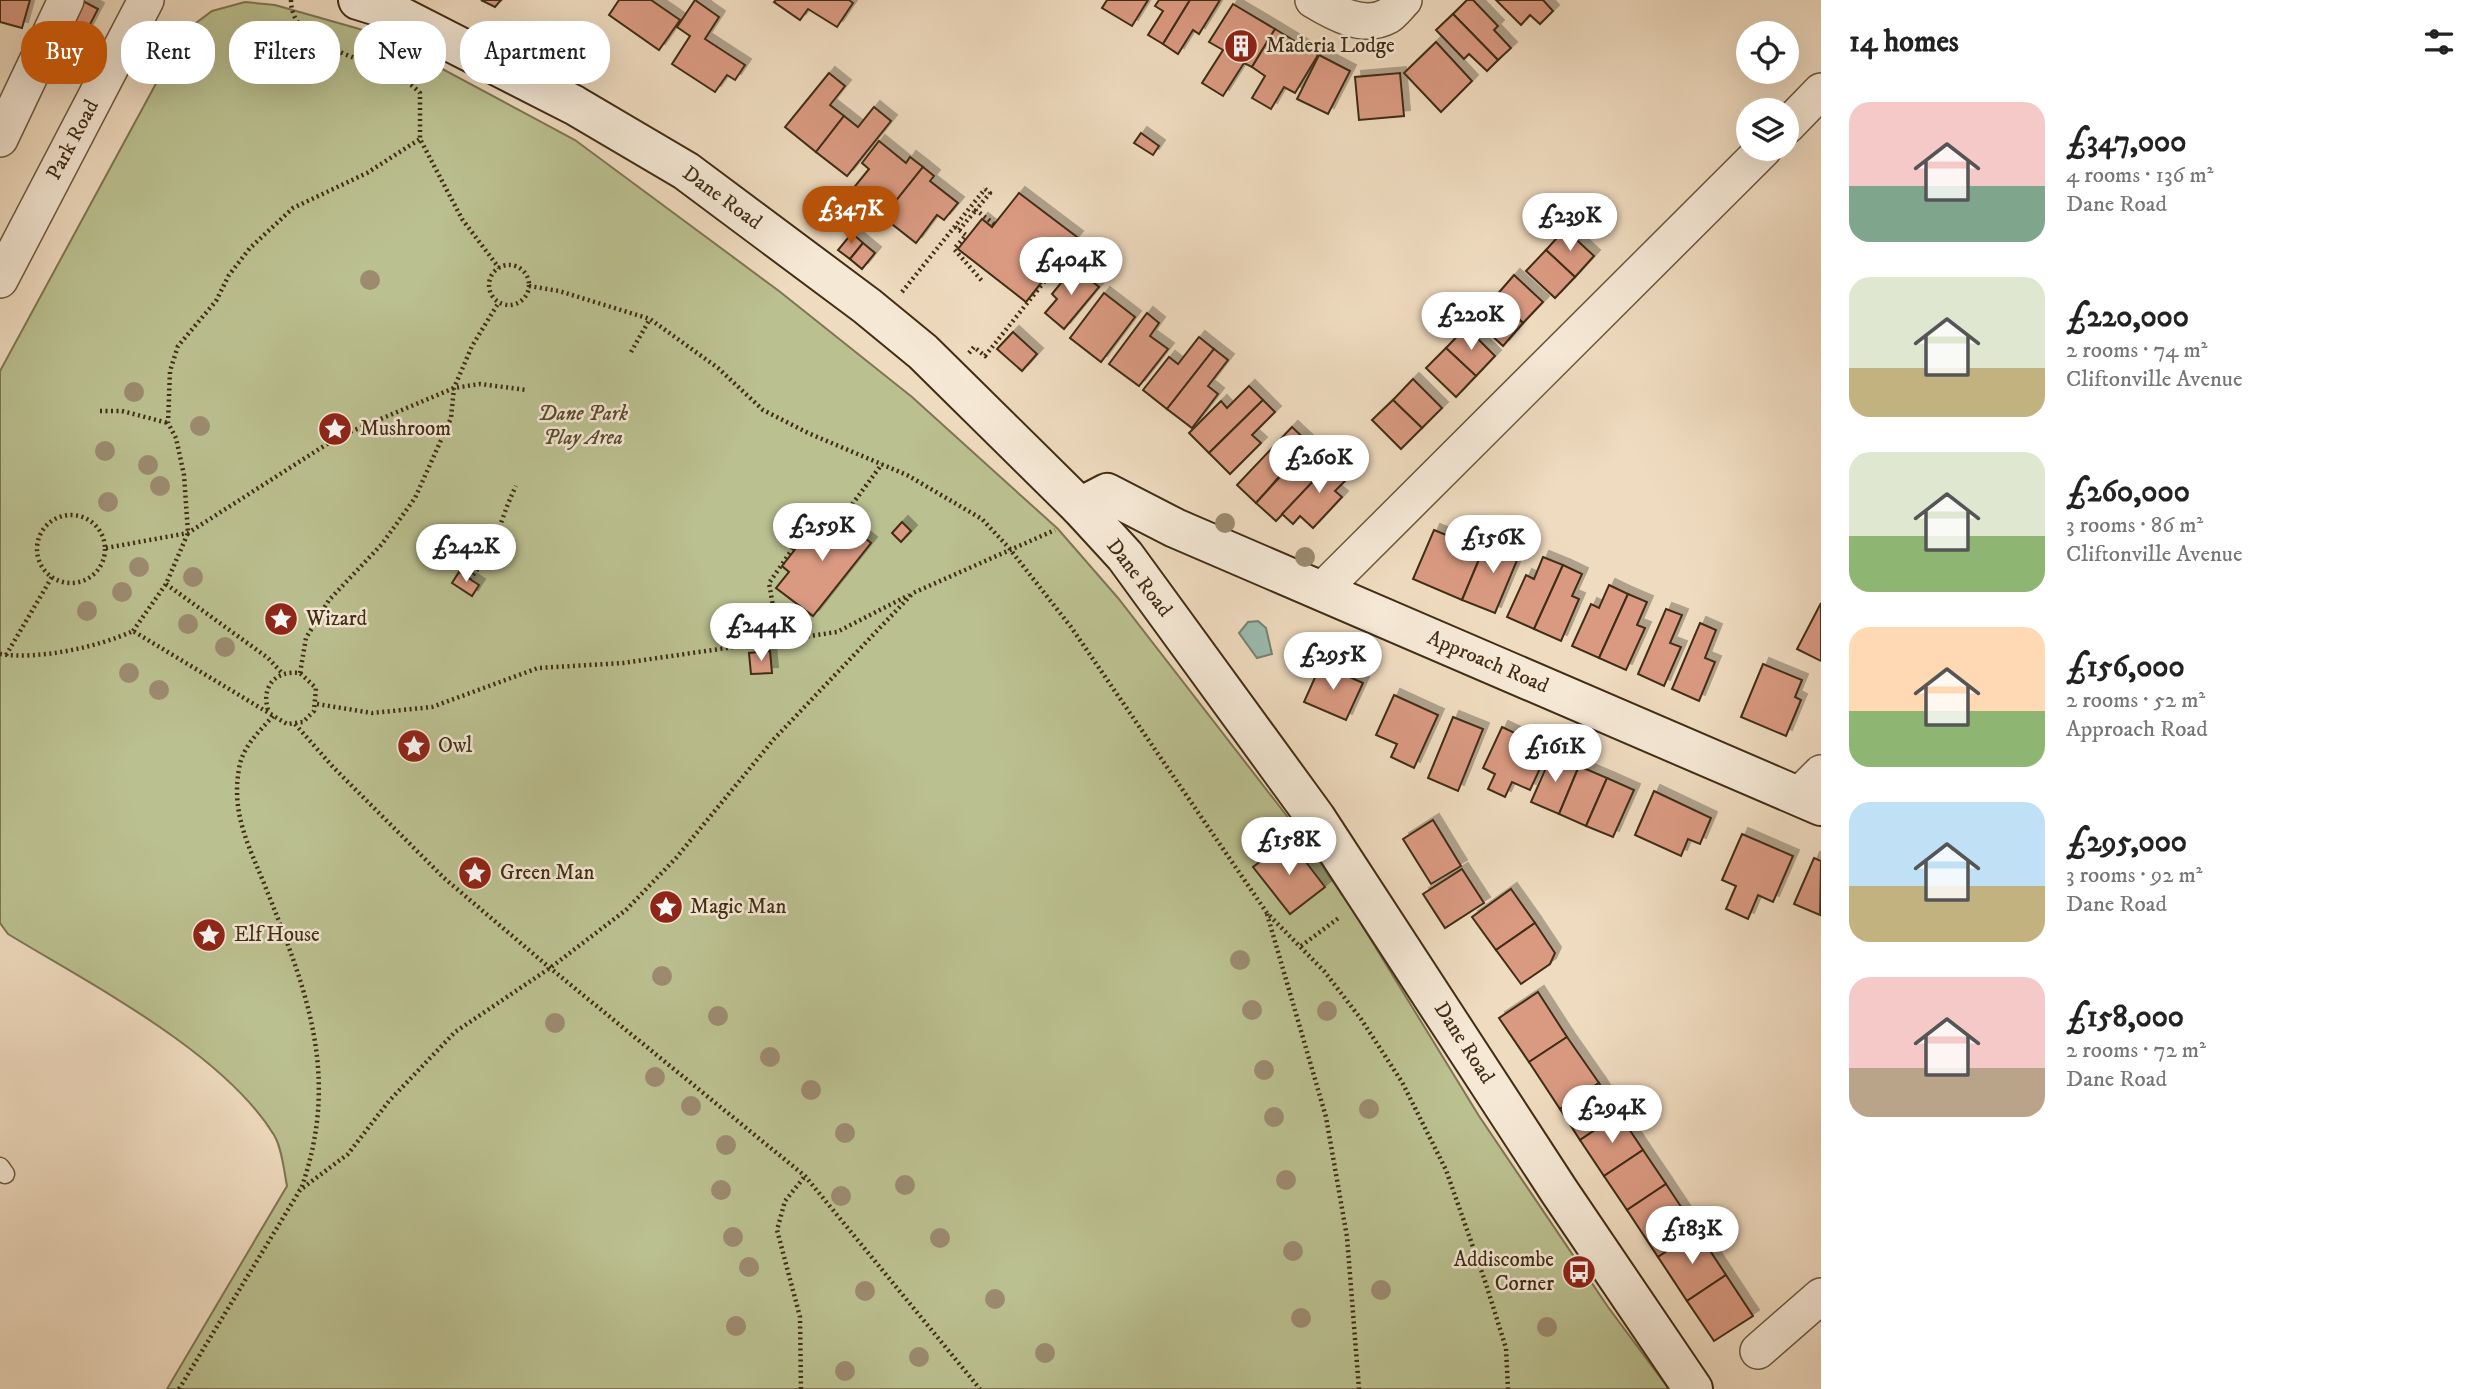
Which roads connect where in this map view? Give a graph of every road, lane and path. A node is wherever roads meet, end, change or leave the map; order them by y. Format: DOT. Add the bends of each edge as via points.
graph roads {
  1 [pos="66,0"];
  2 [pos="146,0"];
  3 [pos="291,0"];
  4 [pos="358,0"];
  5 [pos="1313,0"];
  6 [pos="1404,0"];
  7 [pos="1821,92"];
  8 [pos="1799,114"];
  9 [pos="0,139"];
  10 [pos="420,139"];
  11 [pos="1752,161"];
  12 [pos="975,210"];
  13 [pos="994,224"];
  14 [pos="957,229"];
  15 [pos="499,268"];
  16 [pos="1050,271"];
  17 [pos="0,279"];
  18 [pos="983,282"];
  19 [pos="529,286"];
  20 [pos="901,293"];
  21 [pos="499,302"];
  22 [pos="650,318"];
  23 [pos="975,348"];
  24 [pos="631,352"];
  25 [pos="454,388"];
  26 [pos="527,390"];
  27 [pos="100,411"];
  28 [pos="168,422"];
  29 [pos="882,464"];
  30 [pos="516,486"];
  31 [pos="1080,507"];
  32 [pos="188,533"];
  33 [pos="106,548"];
  34 [pos="1009,548"];
  35 [pos="52,578"];
  36 [pos="469,579"];
  37 [pos="166,584"];
  38 [pos="1322,590"];
  39 [pos="913,593"];
  40 [pos="134,631"];
  41 [pos="779,641"];
  42 [pos="3,654"];
  43 [pos="282,673"];
  44 [pos="300,673"];
  45 [pos="317,704"];
  46 [pos="268,710"];
  47 [pos="273,716"];
  48 [pos="295,724"];
  49 [pos="1813,792"];
  50 [pos="1365,890"];
  51 [pos="1267,913"];
  52 [pos="1301,946"];
  53 [pos="550,968"];
  54 [pos="805,1175"];
  55 [pos="300,1189"];
  56 [pos="1821,1296"];
  57 [pos="1758,1351"];
  58 [pos="179,1389"];
  59 [pos="801,1389"];
  60 [pos="980,1389"];
  61 [pos="1359,1389"];
  62 [pos="1508,1389"];
  63 [pos="1693,1389"];
  1 -- 9 [label="street"];
  2 -- 17 [label="street, Park Road"];
  3 -- 10 [label="path" via="291,10 306,34 409,80 420,93"];
  4 -- 31 [label="street, Dane Road" via="384,8 562,99 686,171 923,352"];
  5 -- 6 [label="street" via="1341,17 1364,20 1387,17"];
  7 -- 8 [label="street"];
  10 -- 15 [label="path" via="462,219"];
  10 -- 28 [label="path" via="367,173 293,208 250,248 216,301 178,346 170,371"];
  11 -- 38 [label="street"];
  12 -- 13 [label="path"];
  12 -- 14 [label="path"];
  12 -- 14 [label="path" via="990,193 985,188"];
  14 -- 18 [label="path" via="966,235 954,249"];
  14 -- 20 [label="path"];
  15 -- 19 [label="path" via="517,267"];
  15 -- 21 [label="path" via="489,285"];
  16 -- 23 [label="path" via="985,356"];
  19 -- 21 [label="path" via="518,303"];
  19 -- 22 [label="path"];
  21 -- 25 [label="path" via="471,346"];
  22 -- 24 [label="path"];
  22 -- 29 [label="path" via="719,368 763,410"];
  25 -- 26 [label="path" via="480,384"];
  25 -- 32 [label="path" via="338,437"];
  25 -- 44 [label="path" via="451,418 415,498 382,544 329,600 306,638"];
  27 -- 28 [label="path" via="122,411"];
  28 -- 32 [label="path" via="184,475"];
  29 -- 34 [label="path" via="982,519"];
  29 -- 41 [label="path" via="845,514 821,508 769,583"];
  30 -- 36 [label="path" via="487,560"];
  31 -- 34 [label="path" via="1058,529"];
  31 -- 38 [label="street, Approach Road" via="1107,493 1175,528"];
  31 -- 50 [label="street, Dane Road" via="1125,556"];
  32 -- 33 [label="path"];
  32 -- 37 [label="path"];
  33 -- 35 [label="path" via="100,568 83,581"];
  33 -- 35 [label="path" via="103,536 88,519 77,514 54,519 39,536 37,548 38,559"];
  34 -- 39 [label="path"];
  34 -- 51 [label="path" via="1071,627"];
  35 -- 42 [label="path"];
  37 -- 40 [label="path"];
  37 -- 43 [label="path"];
  38 -- 49 [label="street, Approach Road"];
  39 -- 41 [label="path" via="837,632"];
  39 -- 53 [label="path" via="774,739 676,858 626,910"];
  40 -- 42 [label="path" via="112,641 67,650"];
  40 -- 46 [label="path"];
  41 -- 45 [label="path" via="623,663 538,668 432,708 372,713"];
  43 -- 44 [label="path"];
  43 -- 46 [label="path" via="265,692"];
  44 -- 45 [label="path" via="316,688"];
  45 -- 48 [label="path" via="309,717"];
  46 -- 47 [label="path"];
  47 -- 48 [label="path"];
  47 -- 55 [label="path" via="245,749 239,769 239,824 290,949 316,1036 321,1104"];
  48 -- 53 [label="path" via="444,878"];
  50 -- 52 [label="path" via="1352,909"];
  50 -- 63 [label="street, Dane Road"];
  51 -- 52 [label="path"];
  51 -- 61 [label="path" via="1326,1117 1347,1237"];
  52 -- 62 [label="path" via="1354,1009 1388,1061 1446,1170 1506,1348"];
  53 -- 54 [label="path"];
  53 -- 55 [label="path" via="455,1032 389,1101 348,1154"];
  54 -- 59 [label="path" via="785,1201 777,1230 800,1317"];
  54 -- 60 [label="path"];
  55 -- 58 [label="path"];
  56 -- 57 [label="street"];
}
